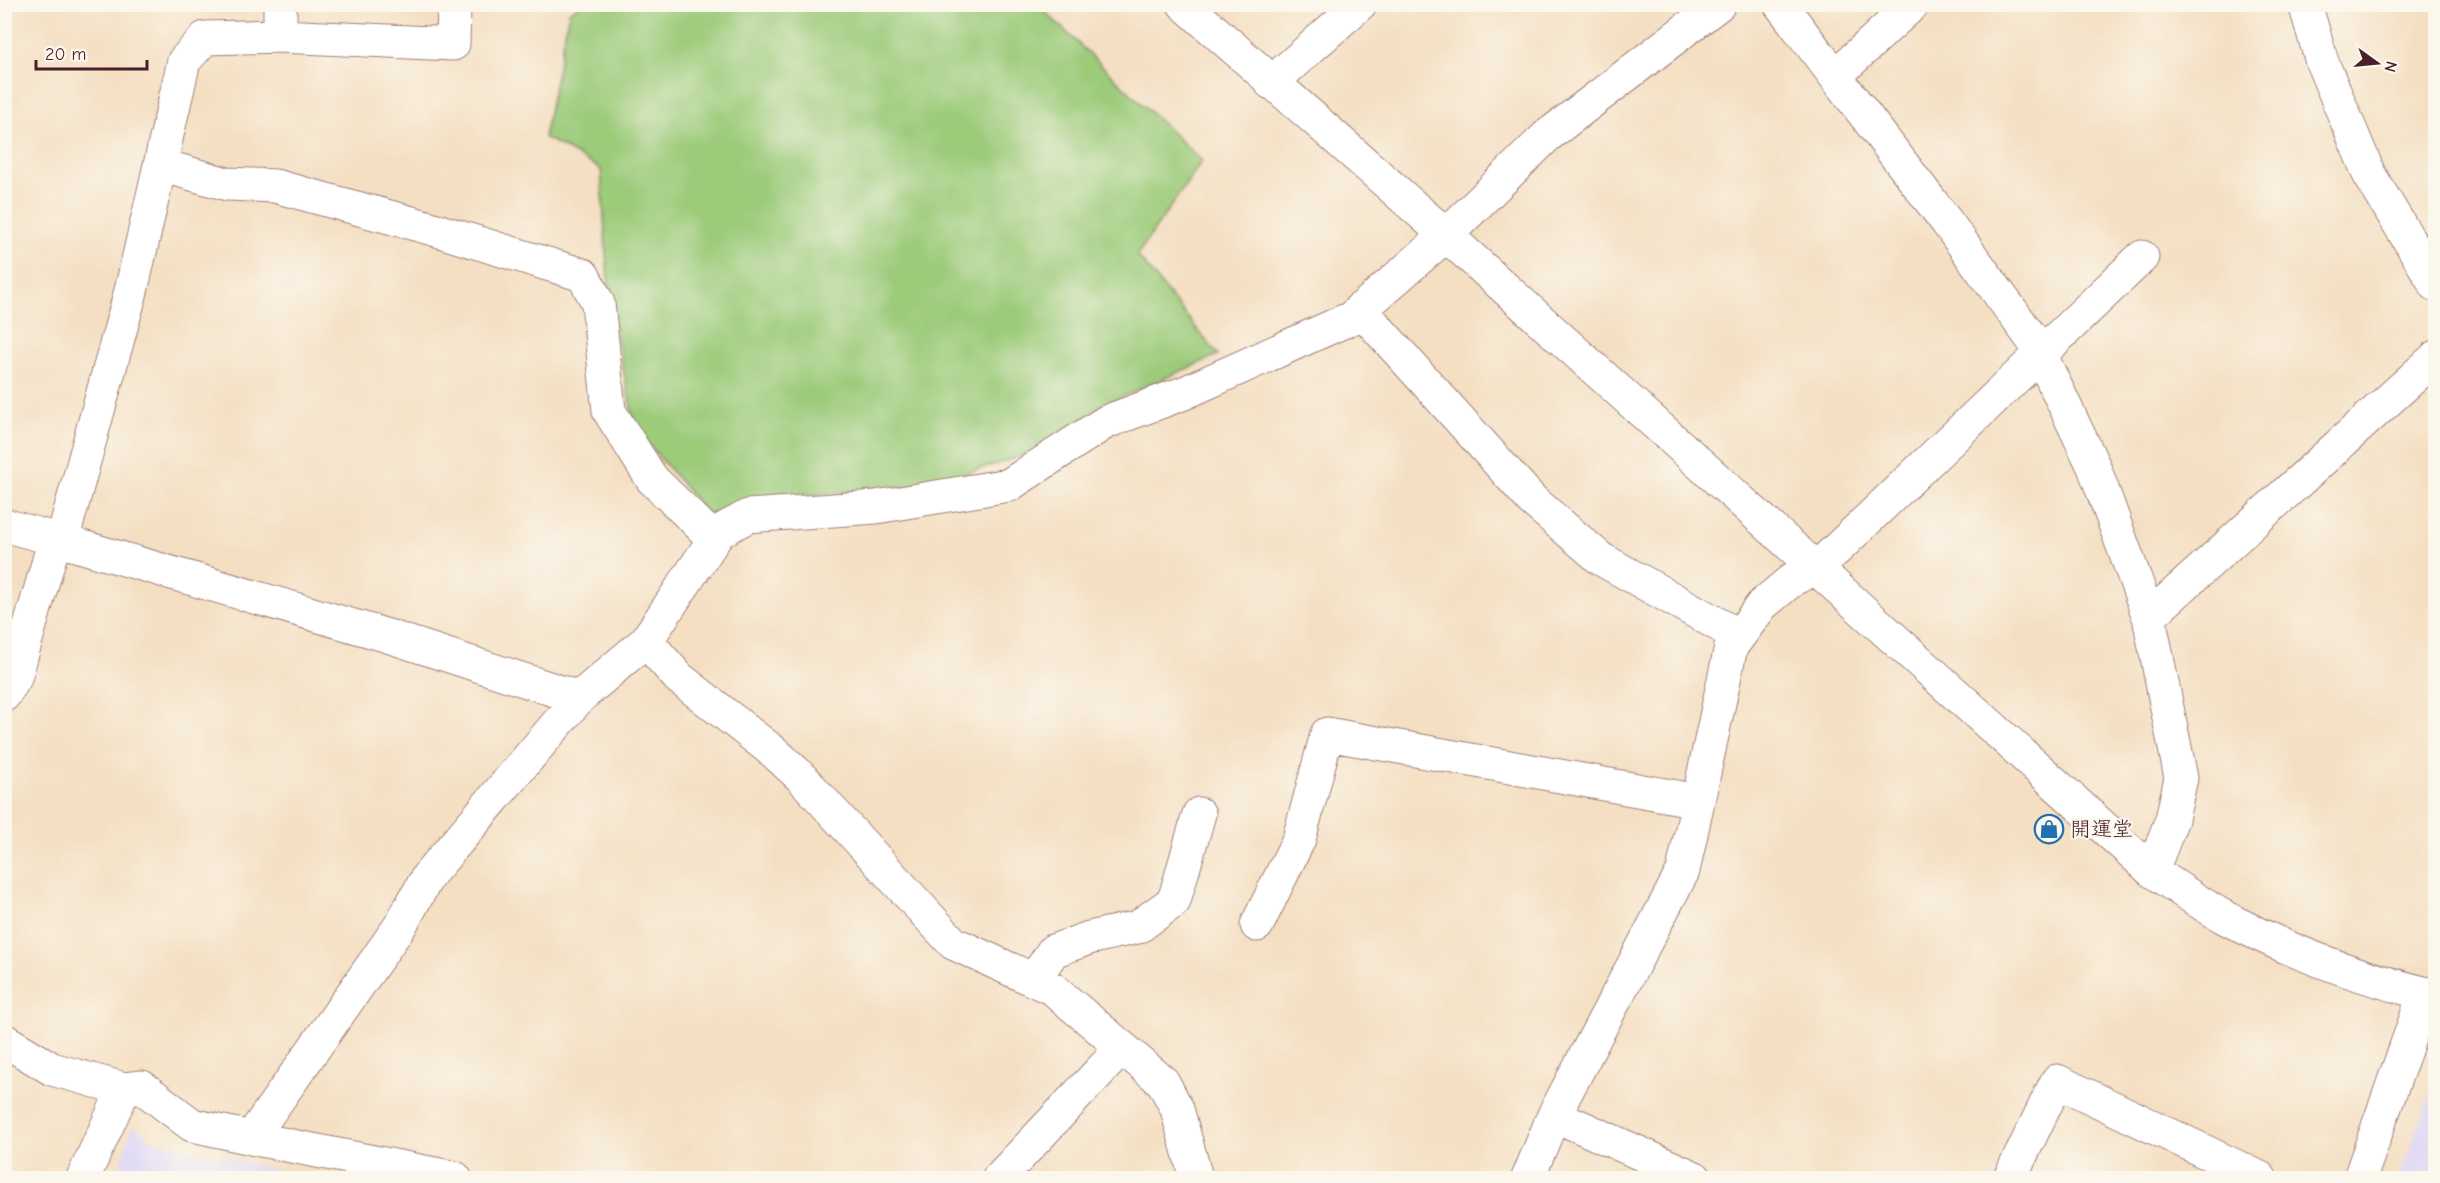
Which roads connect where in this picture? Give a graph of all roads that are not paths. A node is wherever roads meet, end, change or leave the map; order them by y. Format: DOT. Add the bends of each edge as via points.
graph roads {
  1 [pos="454,4"];
  2 [pos="1184,4"];
  3 [pos="1360,4"];
  4 [pos="1719,4"];
  5 [pos="1780,4"];
  6 [pos="1913,4"];
  7 [pos="2305,4"];
  8 [pos="280,20"];
  9 [pos="1835,76"];
  10 [pos="1271,83"];
  11 [pos="160,165"];
  12 [pos="1446,235"];
  13 [pos="2142,257"];
  14 [pos="2436,285"];
  15 [pos="1360,309"];
  16 [pos="2040,355"];
  17 [pos="2436,357"];
  18 [pos="4,525"];
  19 [pos="714,539"];
  20 [pos="58,540"];
  21 [pos="1817,568"];
  22 [pos="2150,617"];
  23 [pos="1739,636"];
  24 [pos="646,641"];
  25 [pos="4,695"];
  26 [pos="579,699"];
  27 [pos="1698,801"];
  28 [pos="1199,814"];
  29 [pos="2152,871"];
  30 [pos="1257,925"];
  31 [pos="1034,980"];
  32 [pos="2430,995"];
  33 [pos="4,1040"];
  34 [pos="1121,1049"];
  35 [pos="124,1089"];
  36 [pos="1554,1115"];
  37 [pos="251,1138"];
  38 [pos="83,1179"];
  39 [pos="455,1179"];
  40 [pos="999,1179"];
  41 [pos="1196,1179"];
  42 [pos="1528,1179"];
  43 [pos="1695,1179"];
  44 [pos="2010,1179"];
  45 [pos="2260,1179"];
  46 [pos="2360,1179"];
  1 -- 8 [label="street" via="453,44"];
  2 -- 10 [label="street"];
  3 -- 10 [label="street"];
  4 -- 12 [label="street" via="1547,136"];
  5 -- 9 [label="street"];
  6 -- 9 [label="street"];
  7 -- 14 [label="street" via="2322,62 2369,174"];
  8 -- 11 [label="street" via="205,38 184,61"];
  9 -- 16 [label="street" via="1953,230"];
  10 -- 12 [label="street"];
  11 -- 19 [label="street" via="227,184 275,186 583,275 598,303 609,411 652,479"];
  11 -- 20 [label="street" via="130,291"];
  12 -- 15 [label="street"];
  12 -- 21 [label="street"];
  13 -- 16 [label="street"];
  15 -- 19 [label="street" via="1351,318 1184,393 1106,422 1009,484 876,507 748,516"];
  15 -- 23 [label="street" via="1532,500 1601,559"];
  16 -- 21 [label="street"];
  16 -- 22 [label="street" via="2094,467"];
  17 -- 22 [label="street"];
  18 -- 20 [label="street"];
  19 -- 24 [label="street"];
  20 -- 25 [label="street" via="15,678"];
  20 -- 26 [label="street" via="388,636"];
  21 -- 23 [label="street" via="1793,579 1762,605"];
  21 -- 29 [label="street"];
  22 -- 29 [label="street" via="2181,778 2172,819"];
  23 -- 27 [label="street" via="1731,647"];
  24 -- 26 [label="street"];
  24 -- 31 [label="street" via="679,678 800,776 953,943"];
  26 -- 37 [label="street" via="428,876 400,926"];
  27 -- 30 [label="street" via="1327,734 1299,839"];
  27 -- 36 [label="street" via="1683,872"];
  28 -- 31 [label="street" via="1174,901 1138,927 1053,951"];
  29 -- 32 [label="street" via="2225,917 2294,949"];
  31 -- 34 [label="street" via="1053,989"];
  32 -- 46 [label="street"];
  33 -- 35 [label="street" via="52,1069"];
  34 -- 40 [label="street"];
  34 -- 41 [label="street" via="1163,1083 1177,1109"];
  35 -- 37 [label="street" via="142,1087 192,1125"];
  35 -- 38 [label="street"];
  36 -- 42 [label="street"];
  36 -- 43 [label="street"];
  37 -- 39 [label="street"];
  44 -- 45 [label="street" via="2057,1081"];
}
